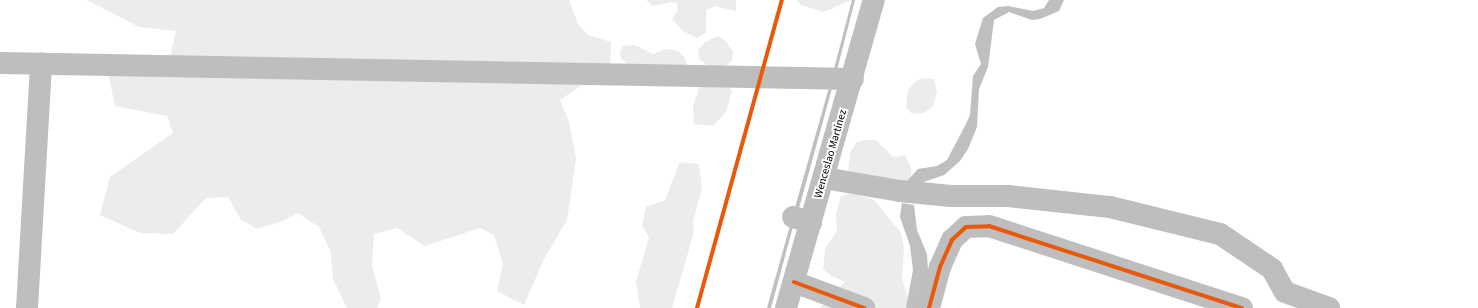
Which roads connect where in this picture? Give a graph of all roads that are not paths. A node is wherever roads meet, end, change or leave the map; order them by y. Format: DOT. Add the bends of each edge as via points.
graph roads {
  1 [pos="874,0"];
  2 [pos="0,63"];
  3 [pos="41,64"];
  4 [pos="853,79"];
  5 [pos="824,178"];
  6 [pos="794,282"];
  7 [pos="27,308"];
  8 [pos="786,308"];
  9 [pos="864,308"];
  10 [pos="929,308"];
  11 [pos="1242,308"];
  12 [pos="1329,308"];
  1 -- 4 [label="street, Wenceslao Martínez"];
  2 -- 3 [label="street"];
  3 -- 4 [label="street"];
  3 -- 7 [label="street"];
  4 -- 5 [label="street, Wenceslao Martínez"];
  5 -- 6 [label="street, Wenceslao Martínez" via="802,219"];
  5 -- 12 [label="street" via="900,191 951,196 1008,196 1110,207 1220,234 1272,269 1286,292"];
  6 -- 8 [label="street, Wenceslao Martínez"];
  6 -- 9 [label="street"];
  10 -- 11 [label="street" via="940,267 952,240 966,227 989,226"];
}
